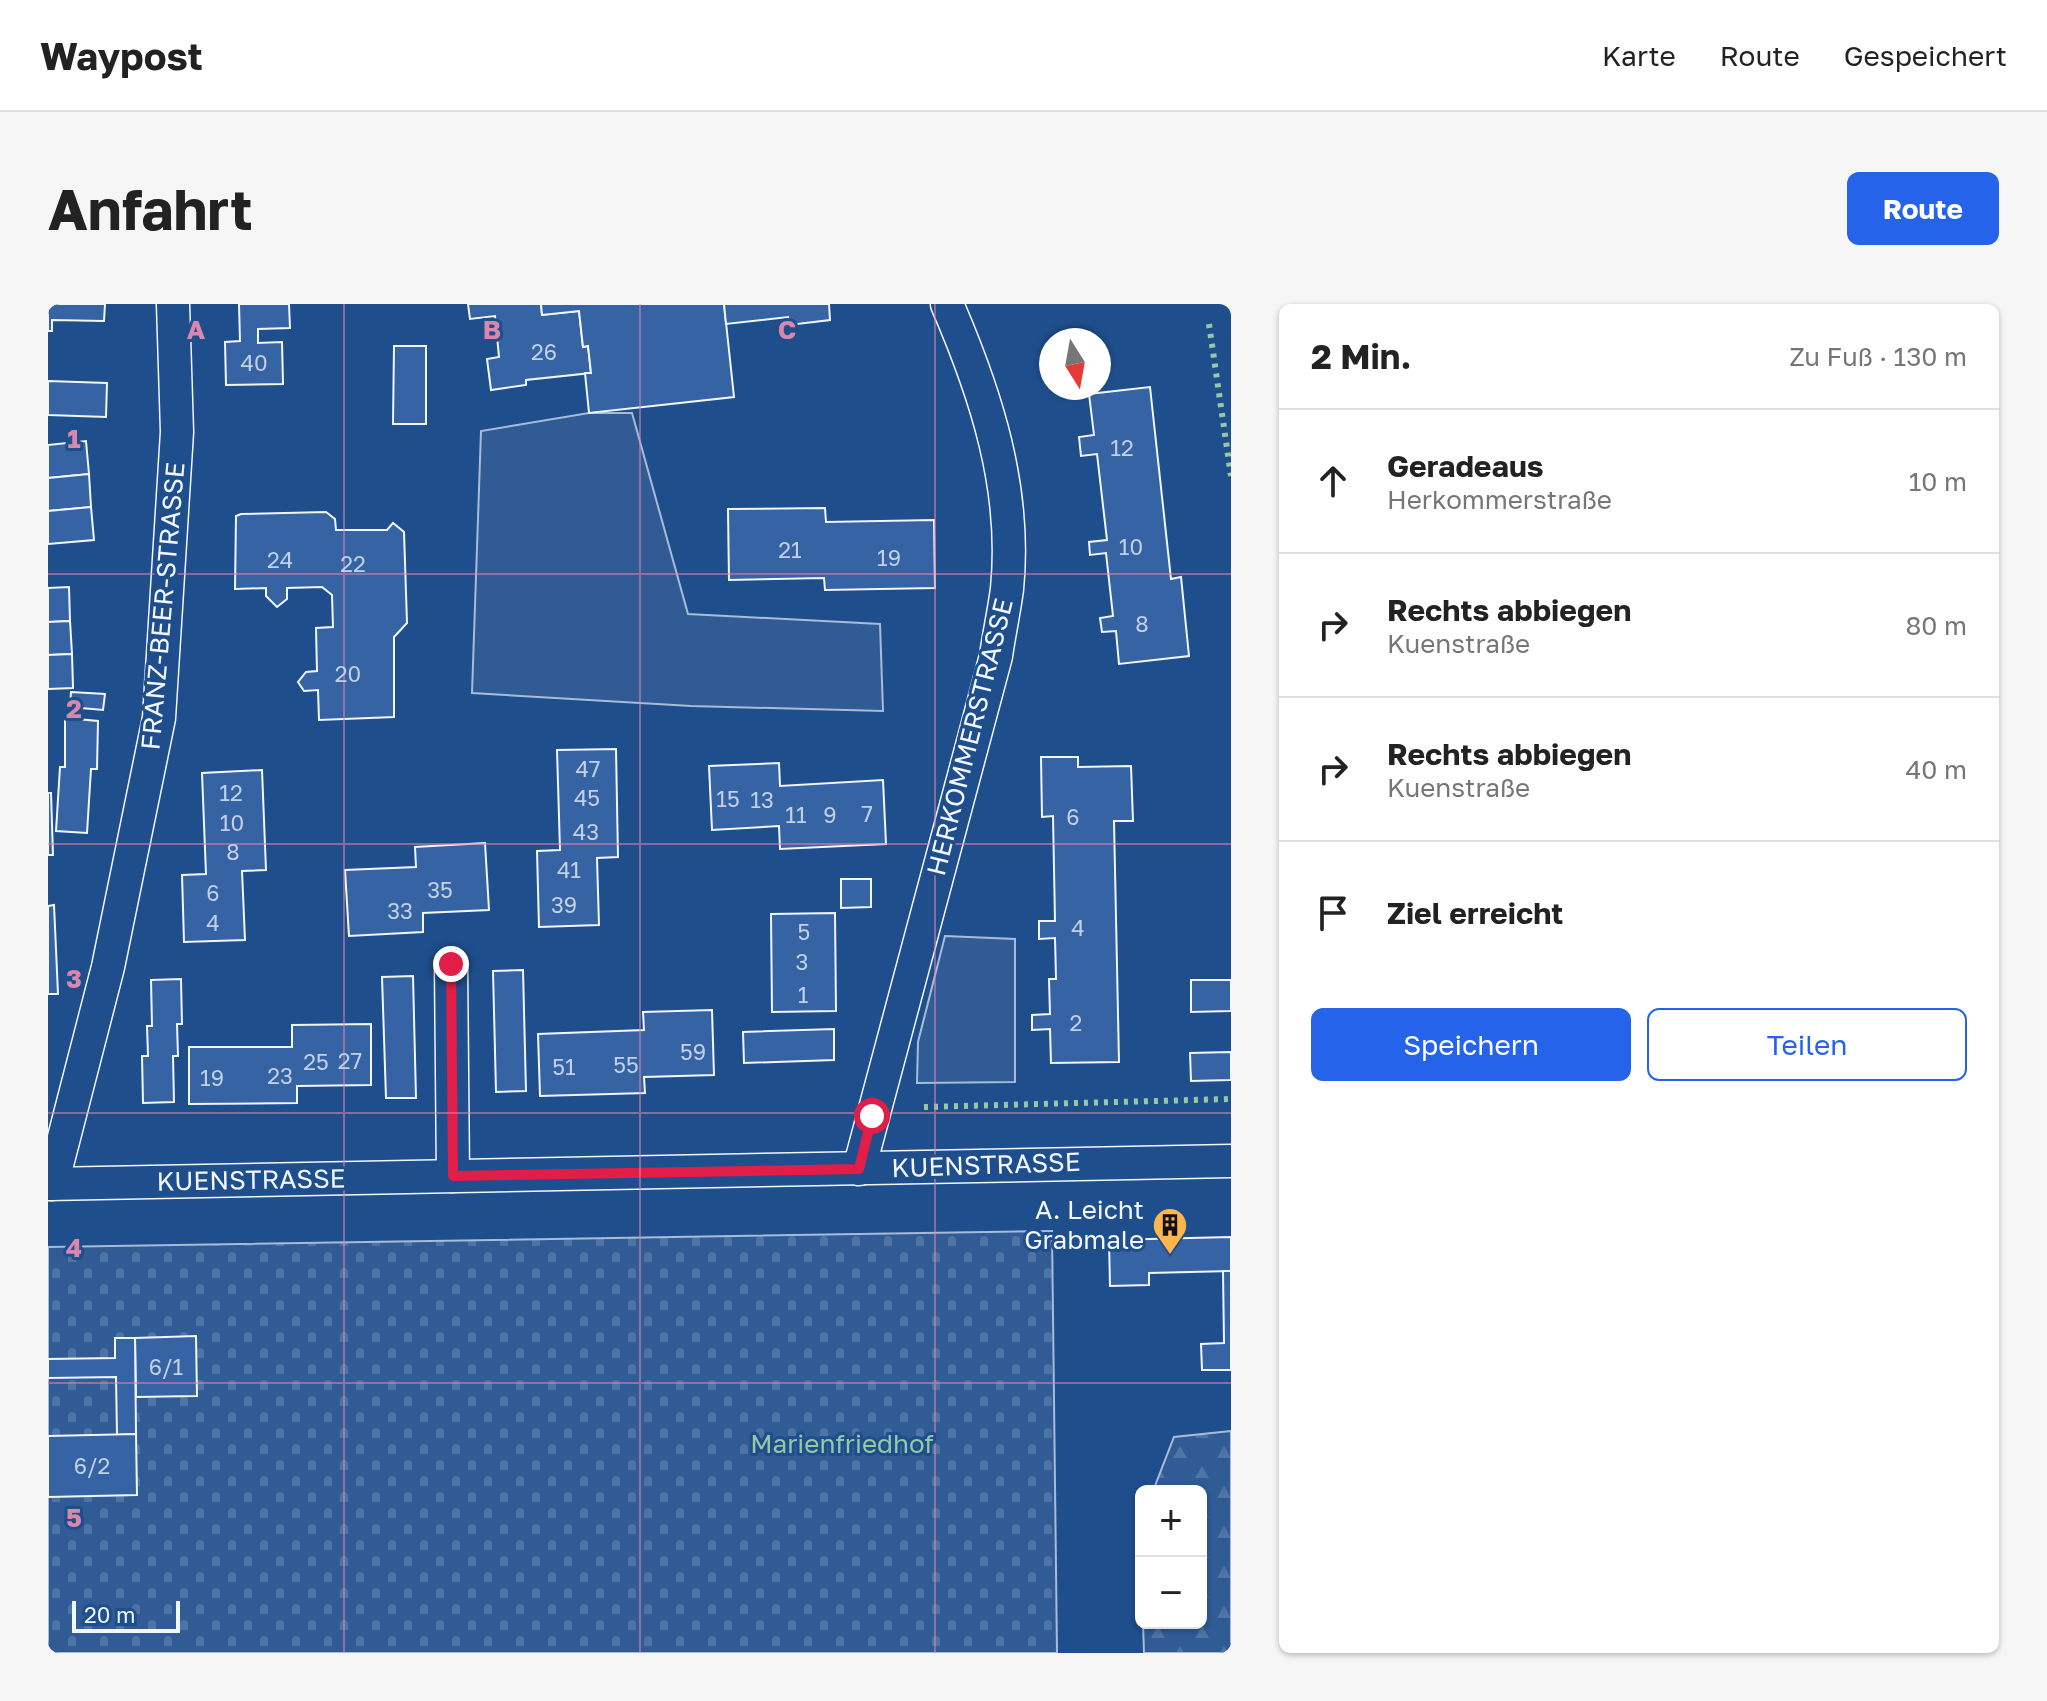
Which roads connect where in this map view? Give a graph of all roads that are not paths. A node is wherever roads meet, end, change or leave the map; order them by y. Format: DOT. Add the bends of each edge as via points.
graph roads {
  1 [pos="173,304"];
  2 [pos="947,304"];
  3 [pos="451,964"];
  4 [pos="1231,1161"];
  5 [pos="859,1169"];
  6 [pos="453,1176"];
  7 [pos="50,1184"];
  1 -- 7 [label="street, FRANZ-BEER-STRASSE" via="177,432 159,718 108,967"];
  2 -- 5 [label="street, HERKOMMERSTRASSE" via="990,416 1005,486 1007,589 996,656"];
  3 -- 6 [label="street"];
  4 -- 5 [label="street, KUENSTRASSE"];
  5 -- 6 [label="street, KUENSTRASSE"];
  6 -- 7 [label="street, KUENSTRASSE"];
}
